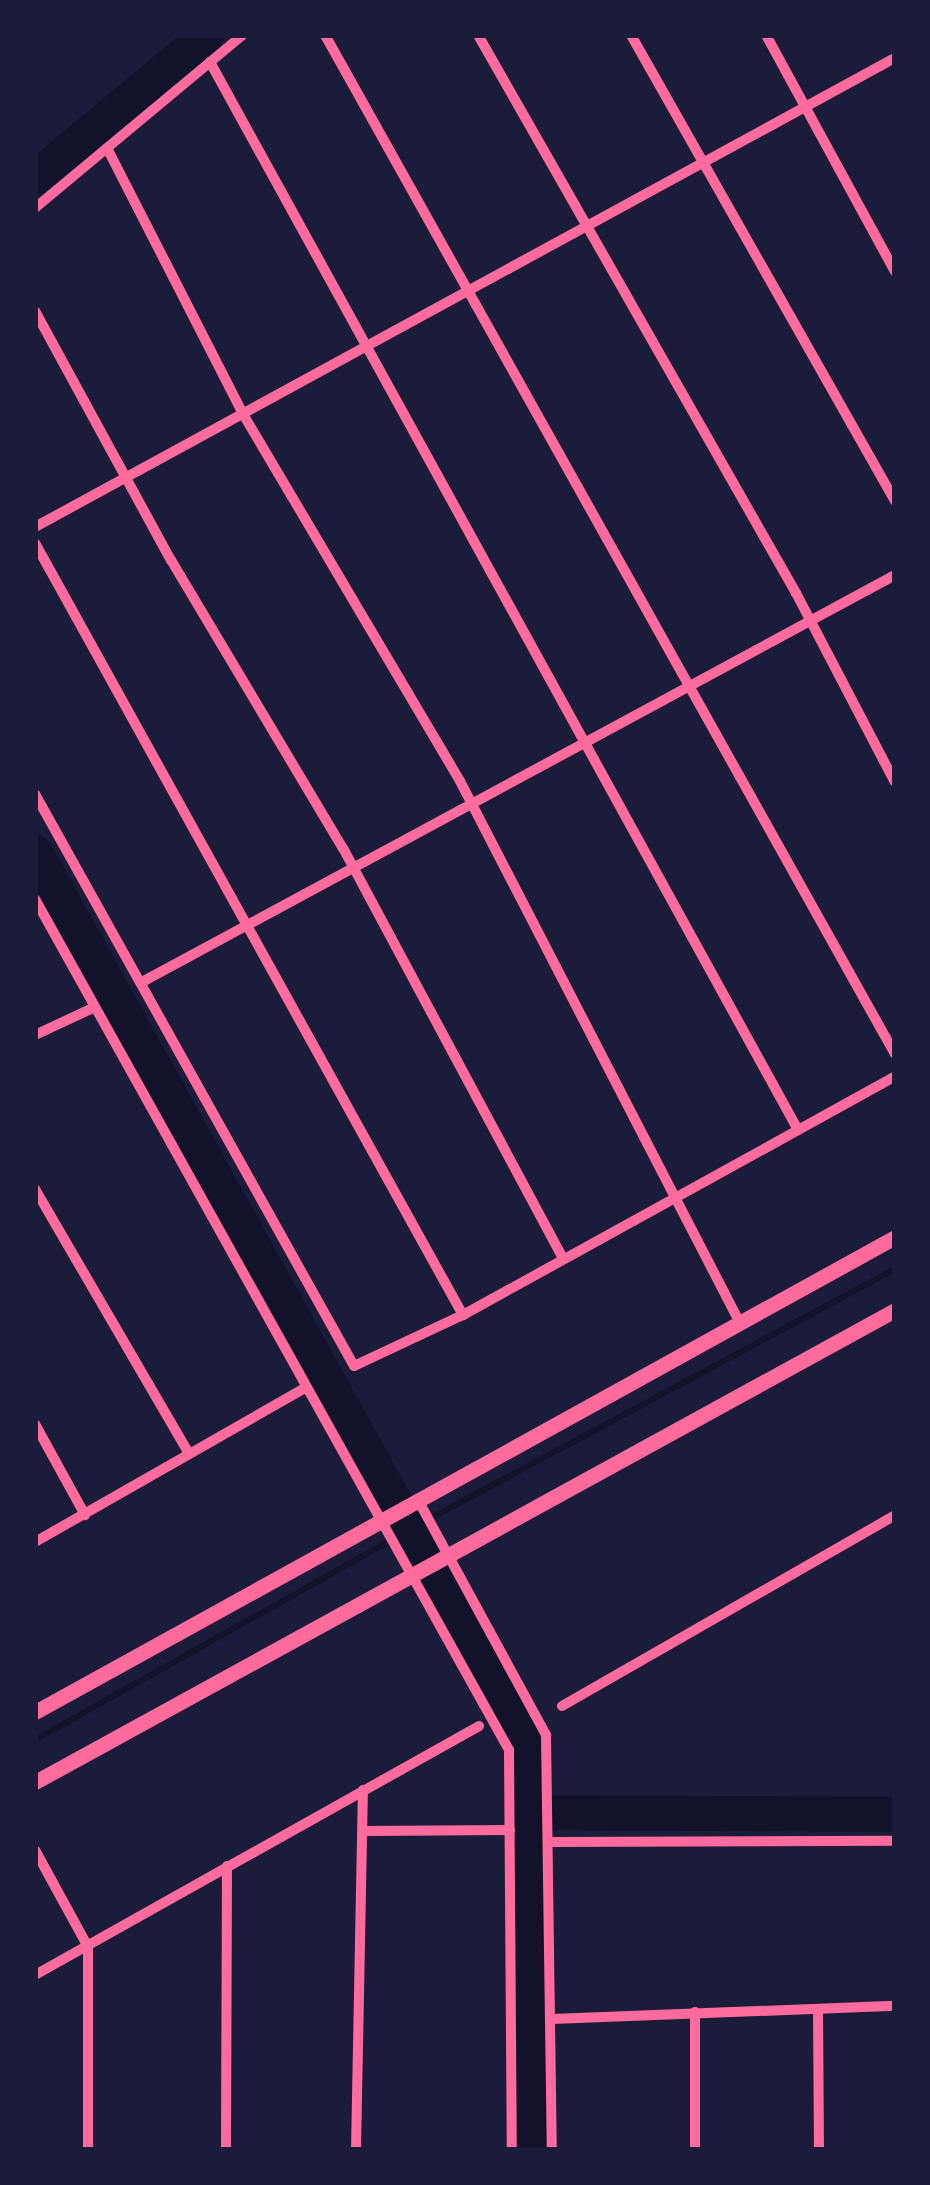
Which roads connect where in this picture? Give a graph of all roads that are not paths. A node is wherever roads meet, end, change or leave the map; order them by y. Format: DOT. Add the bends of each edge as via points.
graph roads {
  1 [pos="243,35"];
  2 [pos="325,35"];
  3 [pos="478,35"];
  4 [pos="632,35"];
  5 [pos="766,35"];
  6 [pos="895,58"];
  7 [pos="210,62"];
  8 [pos="805,107"];
  9 [pos="106,148"];
  10 [pos="702,164"];
  11 [pos="35,208"];
  12 [pos="583,228"];
  13 [pos="895,272"];
  14 [pos="465,292"];
  15 [pos="35,311"];
  16 [pos="363,348"];
  17 [pos="243,414"];
  18 [pos="126,478"];
  19 [pos="895,501"];
  20 [pos="35,528"];
  21 [pos="35,543"];
  22 [pos="895,575"];
  23 [pos="812,622"];
  24 [pos="691,687"];
  25 [pos="588,744"];
  26 [pos="895,782"];
  27 [pos="35,794"];
  28 [pos="472,803"];
  29 [pos="353,867"];
  30 [pos="35,899"];
  31 [pos="249,921"];
  32 [pos="142,982"];
  33 [pos="95,1007"];
  34 [pos="35,1036"];
  35 [pos="895,1054"];
  36 [pos="895,1077"];
  37 [pos="798,1130"];
  38 [pos="35,1189"];
  39 [pos="678,1193"];
  40 [pos="895,1237"];
  41 [pos="562,1256"];
  42 [pos="895,1310"];
  43 [pos="463,1315"];
  44 [pos="740,1322"];
  45 [pos="303,1389"];
  46 [pos="35,1424"];
  47 [pos="189,1454"];
  48 [pos="417,1504"];
  49 [pos="85,1514"];
  50 [pos="895,1515"];
  51 [pos="381,1524"];
  52 [pos="35,1542"];
  53 [pos="443,1552"];
  54 [pos="406,1570"];
  55 [pos="562,1706"];
  56 [pos="35,1712"];
  57 [pos="479,1726"];
  58 [pos="35,1782"];
  59 [pos="364,1790"];
  60 [pos="510,1830"];
  61 [pos="363,1831"];
  62 [pos="550,1839"];
  63 [pos="895,1840"];
  64 [pos="35,1850"];
  65 [pos="227,1866"];
  66 [pos="88,1947"];
  67 [pos="35,1974"];
  68 [pos="895,2006"];
  69 [pos="818,2009"];
  70 [pos="695,2012"];
  71 [pos="552,2019"];
  72 [pos="88,2150"];
  73 [pos="226,2150"];
  74 [pos="356,2150"];
  75 [pos="512,2150"];
  76 [pos="552,2150"];
  77 [pos="695,2150"];
  78 [pos="819,2150"];
  1 -- 7 [label="street"];
  2 -- 14 [label="street"];
  3 -- 12 [label="street"];
  4 -- 10 [label="street"];
  5 -- 8 [label="street"];
  6 -- 8 [label="street"];
  7 -- 9 [label="street"];
  7 -- 16 [label="street"];
  8 -- 10 [label="street"];
  8 -- 13 [label="street"];
  9 -- 11 [label="street"];
  9 -- 17 [label="street"];
  10 -- 12 [label="street"];
  10 -- 19 [label="street"];
  12 -- 14 [label="street"];
  12 -- 23 [label="street"];
  14 -- 16 [label="street"];
  14 -- 24 [label="street"];
  15 -- 18 [label="street"];
  16 -- 17 [label="street"];
  16 -- 25 [label="street"];
  17 -- 18 [label="street"];
  17 -- 28 [label="street"];
  18 -- 20 [label="street"];
  18 -- 29 [label="street"];
  21 -- 31 [label="street"];
  22 -- 23 [label="street"];
  23 -- 24 [label="street"];
  23 -- 26 [label="street"];
  24 -- 25 [label="street"];
  24 -- 35 [label="street"];
  25 -- 28 [label="street"];
  25 -- 37 [label="street"];
  27 -- 32 [label="street"];
  28 -- 29 [label="street"];
  28 -- 39 [label="street"];
  29 -- 31 [label="street"];
  29 -- 41 [label="street"];
  30 -- 33 [label="street"];
  31 -- 32 [label="street"];
  31 -- 43 [label="street"];
  32 -- 43 [label="street" via="354,1366"];
  33 -- 34 [label="street"];
  33 -- 45 [label="street"];
  36 -- 37 [label="street"];
  37 -- 39 [label="street"];
  38 -- 47 [label="street"];
  39 -- 41 [label="street"];
  39 -- 44 [label="street"];
  40 -- 44 [label="main road"];
  41 -- 43 [label="street"];
  42 -- 53 [label="main road"];
  44 -- 48 [label="main road"];
  45 -- 47 [label="street"];
  45 -- 51 [label="street"];
  46 -- 49 [label="street"];
  47 -- 49 [label="street"];
  48 -- 51 [label="main road"];
  48 -- 53 [label="street"];
  49 -- 52 [label="street"];
  50 -- 55 [label="street"];
  51 -- 54 [label="street"];
  51 -- 56 [label="main road"];
  53 -- 54 [label="main road"];
  53 -- 62 [label="street" via="537,1711 550,1760"];
  54 -- 58 [label="main road"];
  54 -- 60 [label="street" via="510,1750"];
  57 -- 59 [label="street"];
  59 -- 61 [label="street"];
  59 -- 65 [label="street"];
  60 -- 61 [label="street"];
  60 -- 75 [label="street"];
  61 -- 74 [label="street"];
  62 -- 63 [label="street"];
  62 -- 71 [label="street"];
  64 -- 66 [label="street"];
  65 -- 66 [label="street"];
  65 -- 73 [label="street"];
  66 -- 67 [label="street"];
  66 -- 72 [label="street"];
  68 -- 69 [label="street"];
  69 -- 70 [label="street"];
  69 -- 78 [label="street"];
  70 -- 71 [label="street"];
  70 -- 77 [label="street"];
  71 -- 76 [label="street"];
}
